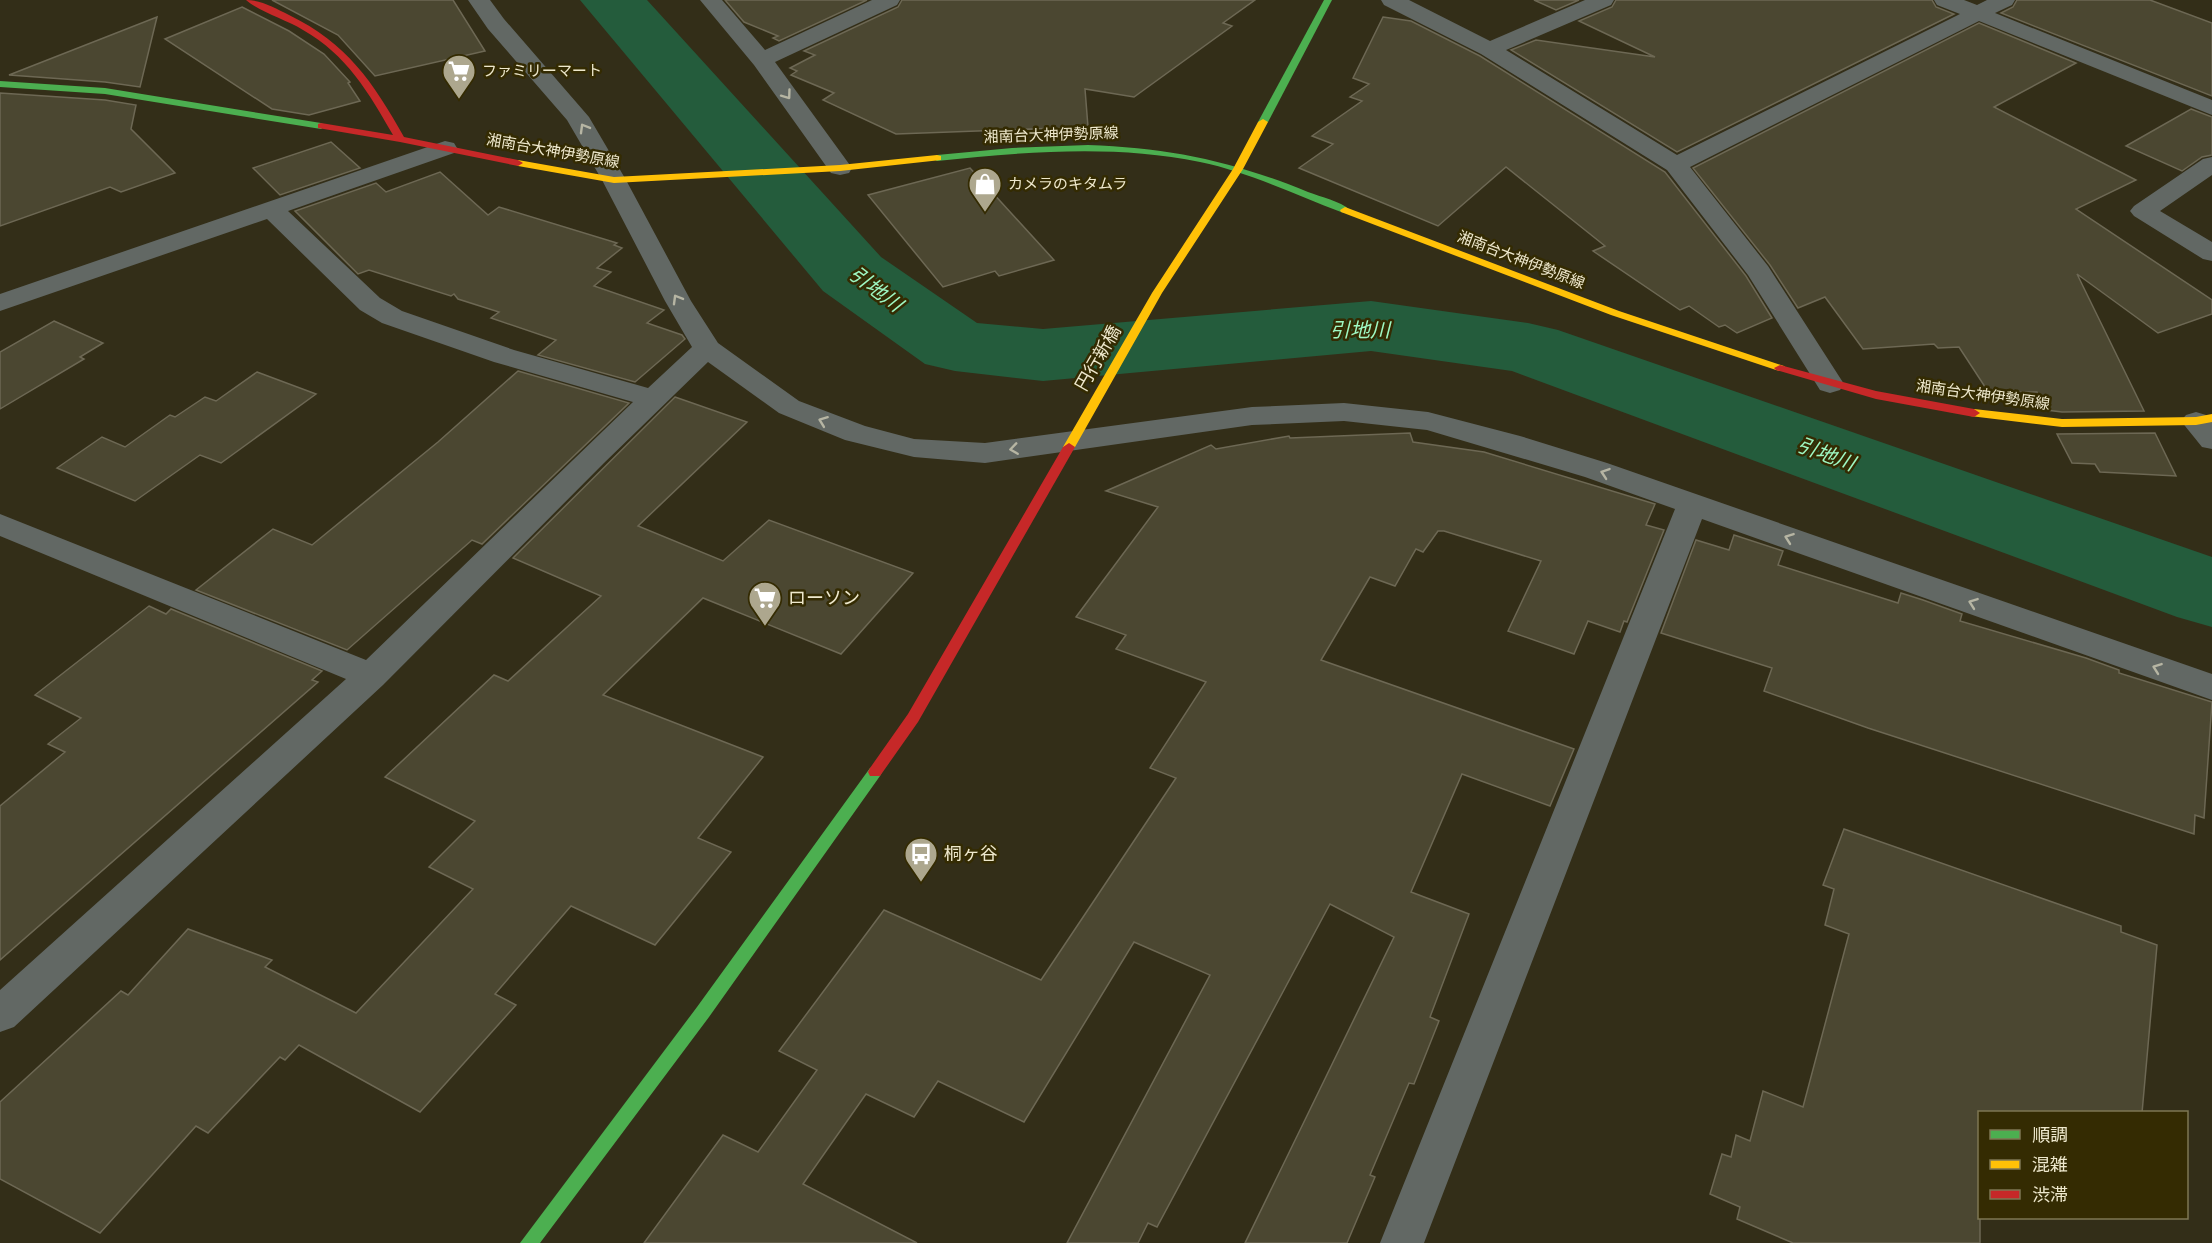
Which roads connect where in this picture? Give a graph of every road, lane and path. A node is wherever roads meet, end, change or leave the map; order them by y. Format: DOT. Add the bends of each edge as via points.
graph roads {
  1 [pos="250,0"];
  2 [pos="479,0"];
  3 [pos="711,0"];
  4 [pos="889,0"];
  5 [pos="1328,0"];
  6 [pos="1392,0"];
  7 [pos="1603,0"];
  8 [pos="1945,0"];
  9 [pos="2004,0"];
  10 [pos="1978,13"];
  11 [pos="1489,49"];
  12 [pos="762,60"];
  13 [pos="0,84"];
  14 [pos="2212,108"];
  15 [pos="400,139"];
  16 [pos="446,148"];
  17 [pos="2212,164"];
  18 [pos="1676,165"];
  19 [pos="832,168"];
  20 [pos="1238,169"];
  21 [pos="614,180"];
  22 [pos="271,209"];
  23 [pos="2212,253"];
  24 [pos="0,303"];
  25 [pos="707,348"];
  26 [pos="1830,384"];
  27 [pos="655,399"];
  28 [pos="2207,427"];
  29 [pos="1071,440"];
  30 [pos="1693,504"];
  31 [pos="0,524"];
  32 [pos="370,676"];
  33 [pos="2212,687"];
  34 [pos="0,1015"];
  35 [pos="529,1243"];
  36 [pos="1402,1243"];
  1 -- 15 [label="main road" via="330,42 373,90"];
  21 -- 2 [label="street, one-way" via="577,117"];
  3 -- 12 [label="street"];
  4 -- 12 [label="street"];
  5 -- 20 [label="main road, 円行新橋"];
  6 -- 11 [label="street"];
  7 -- 11 [label="street"];
  8 -- 10 [label="street"];
  9 -- 10 [label="street"];
  10 -- 14 [label="street"];
  10 -- 18 [label="street"];
  11 -- 18 [label="street"];
  12 -- 19 [label="street, one-way"];
  13 -- 15 [label="main road, 湘南台大神伊勢原線" via="105,91"];
  15 -- 16 [label="main road, 湘南台大神伊勢原線"];
  16 -- 21 [label="main road, 湘南台大神伊勢原線"];
  16 -- 22 [label="street"];
  17 -- 23 [label="street" via="2143,211"];
  18 -- 26 [label="street" via="1759,272"];
  19 -- 20 [label="main road, 湘南台大神伊勢原線" via="1009,150 1106,148 1184,156"];
  19 -- 21 [label="main road, 湘南台大神伊勢原線"];
  20 -- 26 [label="main road, 湘南台大神伊勢原線" via="1696,342"];
  20 -- 29 [label="main road, 円行新橋" via="1157,293"];
  25 -- 21 [label="street, one-way"];
  22 -- 24 [label="street"];
  22 -- 27 [label="street" via="370,304 392,316 504,356"];
  25 -- 27 [label="street"];
  29 -- 25 [label="street, one-way" via="984,453 914,448 855,433 789,407"];
  26 -- 28 [label="main road, 湘南台大神伊勢原線" via="1940,409 2062,423"];
  27 -- 32 [label="street"];
  30 -- 29 [label="street, one-way" via="1521,446 1438,424 1344,412 1252,416"];
  29 -- 35 [label="main road, 円行新橋" via="913,718 704,1012"];
  33 -- 30 [label="street, one-way"];
  30 -- 36 [label="street"];
  31 -- 32 [label="street"];
  32 -- 34 [label="street"];
}
